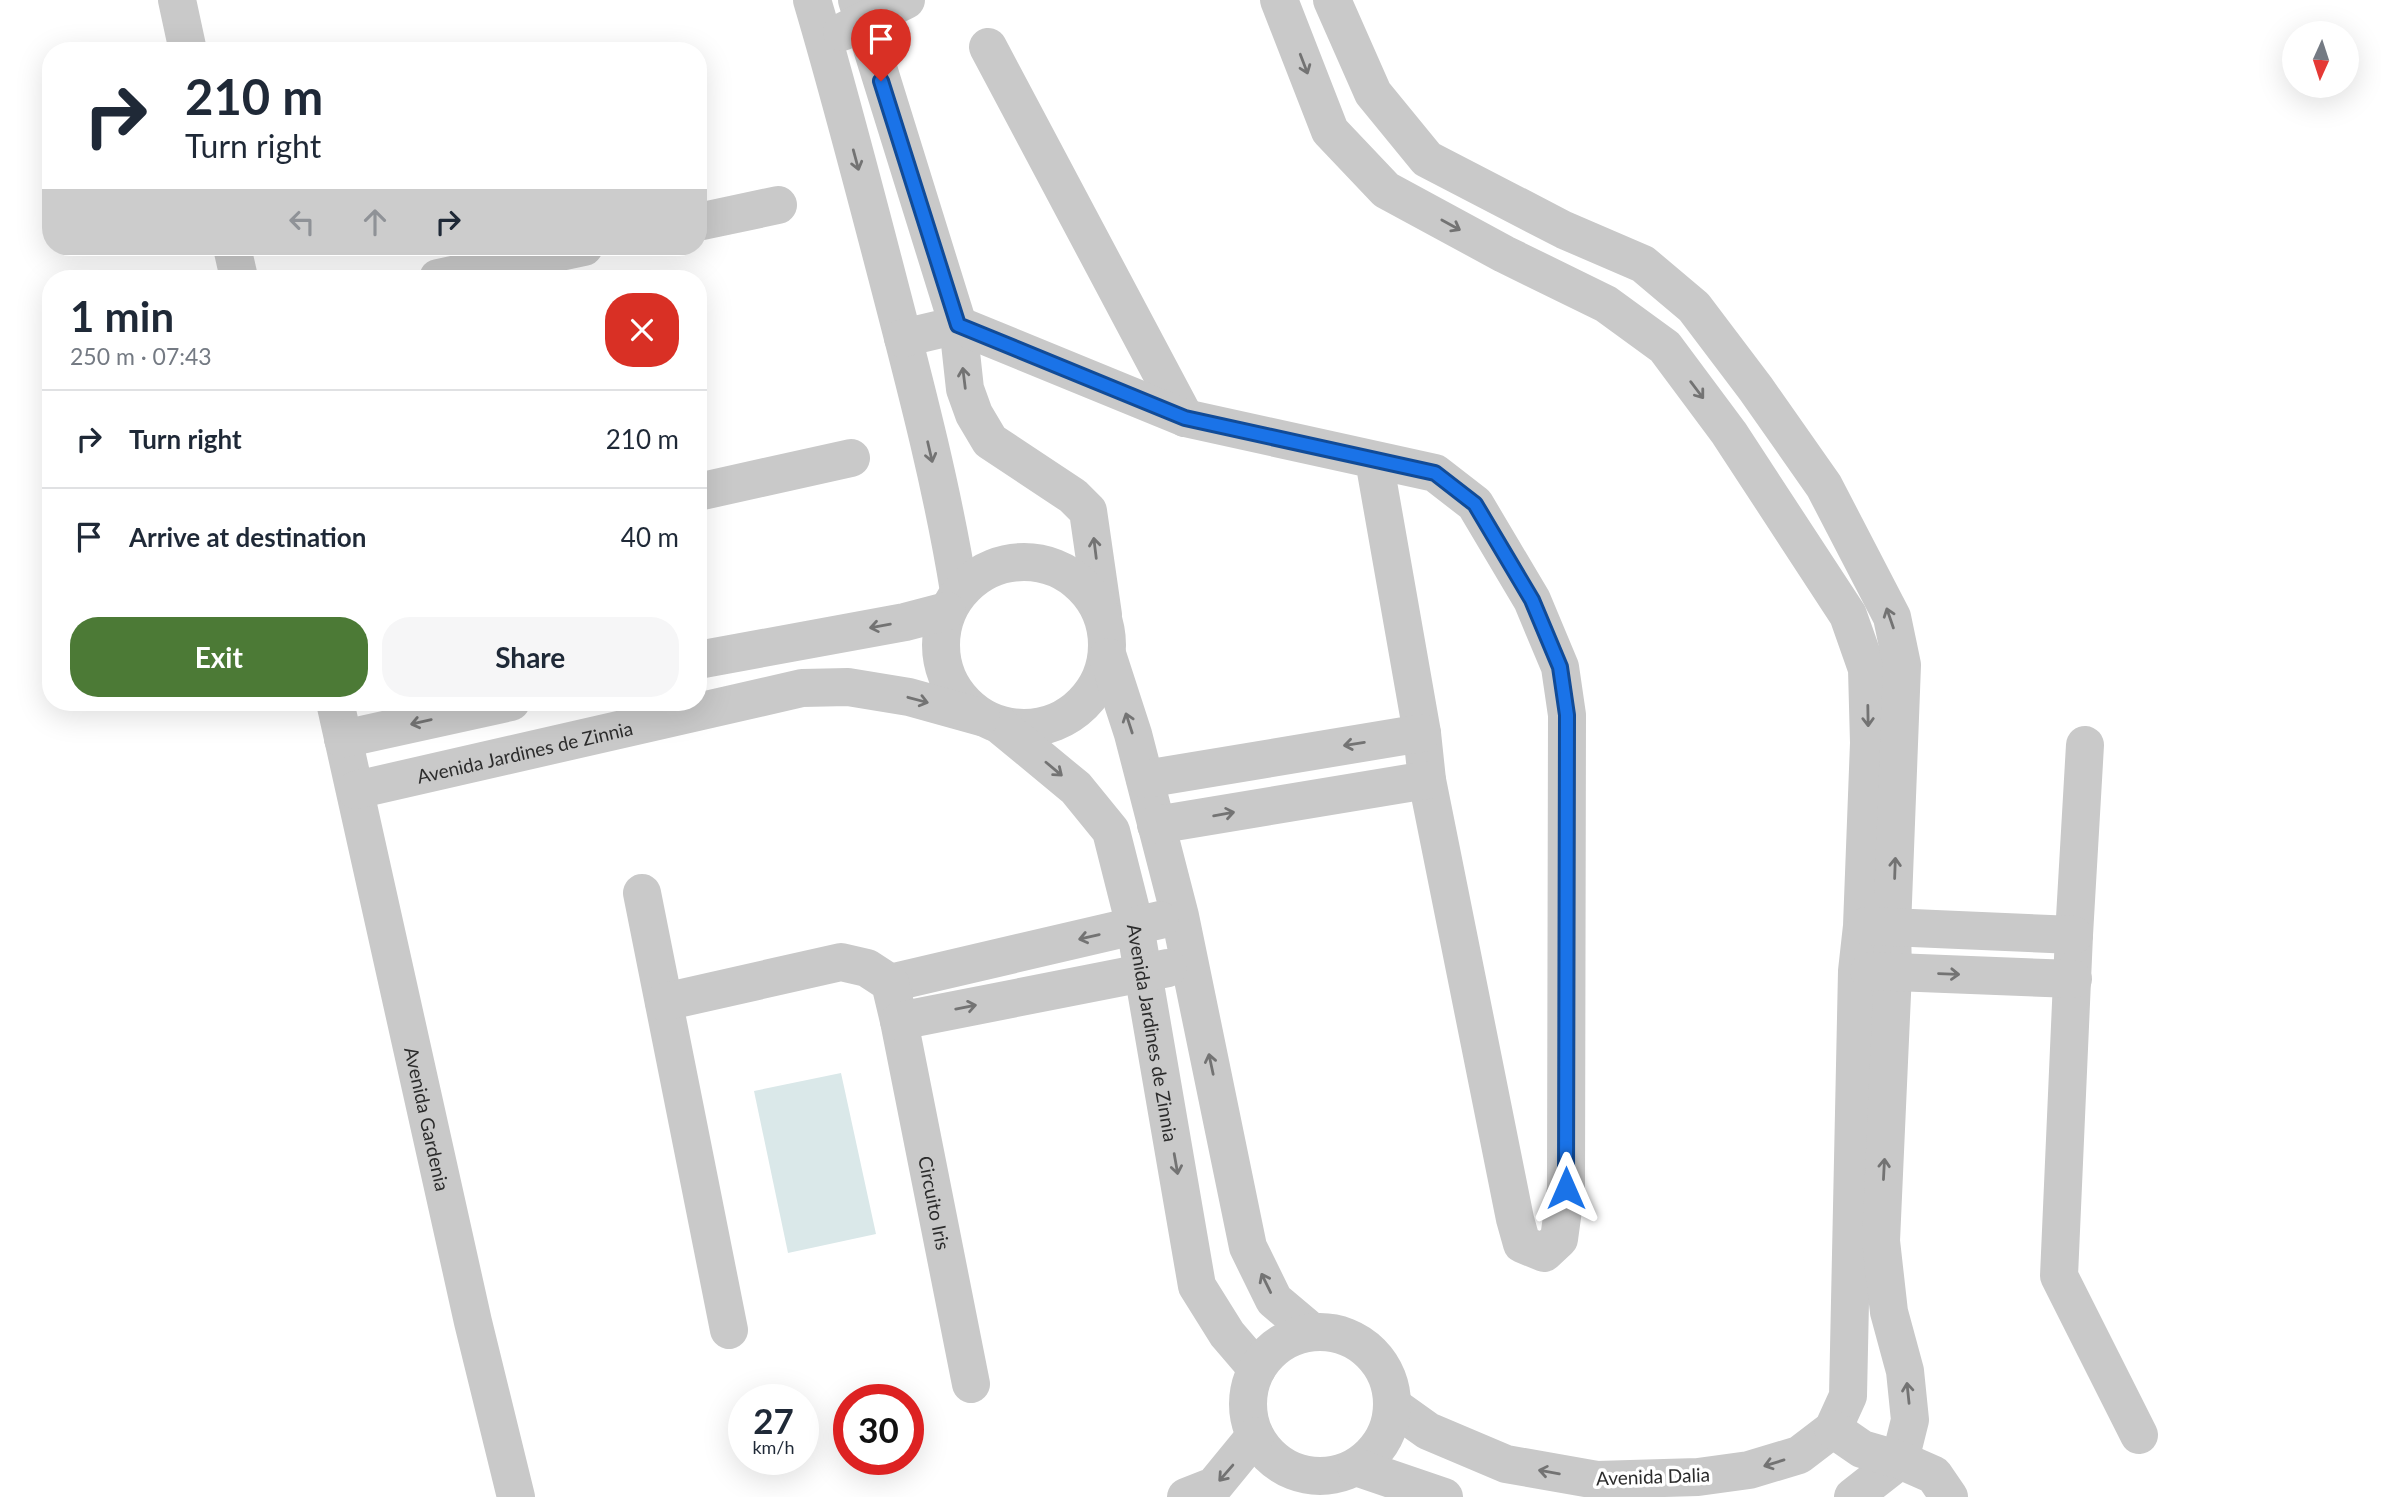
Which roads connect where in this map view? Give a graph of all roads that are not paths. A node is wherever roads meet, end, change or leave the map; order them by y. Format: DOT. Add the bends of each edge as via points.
graph roads {
  1 [pos="177,0"];
  2 [pos="812,0"];
  3 [pos="906,0"];
  4 [pos="1279,0"];
  5 [pos="1332,0"];
  6 [pos="860,11"];
  7 [pos="824,41"];
  8 [pos="186,42"];
  9 [pos="988,47"];
  10 [pos="778,205"];
  11 [pos="707,220"];
  12 [pos="542,256"];
  13 [pos="476,270"];
  14 [pos="1694,307"];
  15 [pos="958,325"];
  16 [pos="903,338"];
  17 [pos="1665,347"];
  18 [pos="1185,418"];
  19 [pos="851,458"];
  20 [pos="1374,460"];
  21 [pos="707,490"];
  22 [pos="953,601"];
  23 [pos="1103,615"];
  24 [pos="740,651"];
  25 [pos="1108,657"];
  26 [pos="707,658"];
  27 [pos="1884,667"];
  28 [pos="748,699"];
  29 [pos="707,709"];
  30 [pos="337,711"];
  31 [pos="470,711"];
  32 [pos="696,711"];
  33 [pos="991,721"];
  34 [pos="1422,733"];
  35 [pos="343,739"];
  36 [pos="2085,745"];
  37 [pos="1145,779"];
  38 [pos="1427,779"];
  39 [pos="356,790"];
  40 [pos="1156,825"];
  41 [pos="642,893"];
  42 [pos="1180,916"];
  43 [pos="1135,926"];
  44 [pos="1877,927"];
  45 [pos="2074,935"];
  46 [pos="1191,964"];
  47 [pos="1875,972"];
  48 [pos="1143,973"];
  49 [pos="2073,979"];
  50 [pos="890,983"];
  51 [pos="664,1002"];
  52 [pos="899,1021"];
  53 [pos="729,1330"];
  54 [pos="1312,1332"];
  55 [pos="1257,1369"];
  56 [pos="971,1384"];
  57 [pos="1393,1406"];
  58 [pos="1833,1429"];
  59 [pos="2139,1435"];
  60 [pos="1255,1436"];
  61 [pos="1900,1460"];
  62 [pos="1356,1467"];
  63 [pos="1295,1486"];
  64 [pos="516,1497"];
  65 [pos="1186,1497"];
  66 [pos="1444,1497"];
  67 [pos="1853,1497"];
  68 [pos="1949,1497"];
  1 -- 8 [label="street"];
  2 -- 7 [label="street"];
  3 -- 6 [label="street"];
  4 -- 17 [label="street, one-way" via="1330,131 1386,190 1606,304"];
  5 -- 14 [label="street" via="1373,93 1427,159 1563,230 1643,264"];
  6 -- 7 [label="street"];
  6 -- 15 [label="street"];
  7 -- 16 [label="street, one-way"];
  9 -- 18 [label="street"];
  10 -- 11 [label="street"];
  12 -- 13 [label="street"];
  14 -- 17 [label="street"];
  27 -- 14 [label="street, one-way" via="1892,617 1824,486"];
  15 -- 16 [label="street"];
  15 -- 18 [label="street"];
  23 -- 15 [label="street, one-way" via="1088,511 990,441 965,389"];
  16 -- 22 [label="street, one-way" via="945,517"];
  17 -- 27 [label="street, one-way" via="1729,433"];
  18 -- 20 [label="street"];
  19 -- 21 [label="street"];
  20 -- 34 [label="street"];
  20 -- 38 [label="street" via="1435,473 1475,504 1532,600 1560,667 1567,715 1566,1188 1559,1239 1544,1253 1522,1244"];
  22 -- 23 [label="street" via="983,572 1018,561 1056,567 1086,588"];
  22 -- 24 [label="street, one-way" via="905,622"];
  22 -- 33 [label="street" via="940,647 946,677 962,701"];
  23 -- 25 [label="street"];
  24 -- 26 [label="street"];
  24 -- 28 [label="street"];
  25 -- 33 [label="street" via="1089,699 1072,714 1038,728"];
  37 -- 25 [label="street, one-way"];
  27 -- 44 [label="street"];
  28 -- 29 [label="street, Avenida Jardines de Zinnia"];
  28 -- 33 [label="street, Avenida Jardines de Zinnia, one-way" via="802,688 848,687 909,697"];
  30 -- 35 [label="street, Avenida Gardenia"];
  31 -- 35 [label="street, one-way"];
  32 -- 39 [label="street, Avenida Jardines de Zinnia"];
  33 -- 43 [label="street, Avenida Jardines de Zinnia, one-way" via="1076,788 1111,831"];
  34 -- 37 [label="street, one-way"];
  34 -- 38 [label="street"];
  35 -- 39 [label="street, Avenida Gardenia"];
  36 -- 45 [label="street"];
  37 -- 40 [label="street"];
  40 -- 38 [label="street, one-way"];
  39 -- 64 [label="street, Avenida Gardenia"];
  40 -- 42 [label="street"];
  41 -- 51 [label="street"];
  42 -- 43 [label="street"];
  42 -- 46 [label="street"];
  43 -- 48 [label="street, Avenida Jardines de Zinnia"];
  43 -- 50 [label="street, one-way"];
  44 -- 45 [label="street"];
  44 -- 47 [label="street"];
  45 -- 49 [label="street"];
  46 -- 48 [label="street"];
  54 -- 46 [label="street, one-way" via="1274,1300 1248,1247"];
  47 -- 49 [label="street, one-way"];
  47 -- 58 [label="street" via="1848,1396"];
  61 -- 47 [label="street, one-way" via="1910,1420 1881,1241"];
  52 -- 48 [label="street, one-way"];
  48 -- 55 [label="street, Avenida Jardines de Zinnia, one-way" via="1197,1286 1227,1334"];
  49 -- 59 [label="street" via="2059,1276"];
  50 -- 51 [label="street" via="867,968 841,962"];
  50 -- 52 [label="street, Circuito Iris"];
  51 -- 53 [label="street"];
  52 -- 56 [label="street, Circuito Iris"];
  54 -- 55 [label="street" via="1290,1338 1270,1351"];
  54 -- 57 [label="street" via="1338,1333 1360,1343 1378,1360 1390,1382"];
  55 -- 60 [label="street" via="1248,1402"];
  58 -- 57 [label="street, Avenida Dalia, one-way" via="1799,1455 1749,1470 1698,1477 1597,1480 1506,1464 1428,1431"];
  57 -- 62 [label="street" via="1389,1430 1376,1451"];
  58 -- 61 [label="street" via="1862,1449"];
  60 -- 63 [label="street" via="1287,1469"];
  60 -- 65 [label="street, one-way" via="1214,1486"];
  61 -- 67 [label="street"];
  61 -- 68 [label="street" via="1934,1475"];
  62 -- 63 [label="street"];
  62 -- 66 [label="street"];
}
